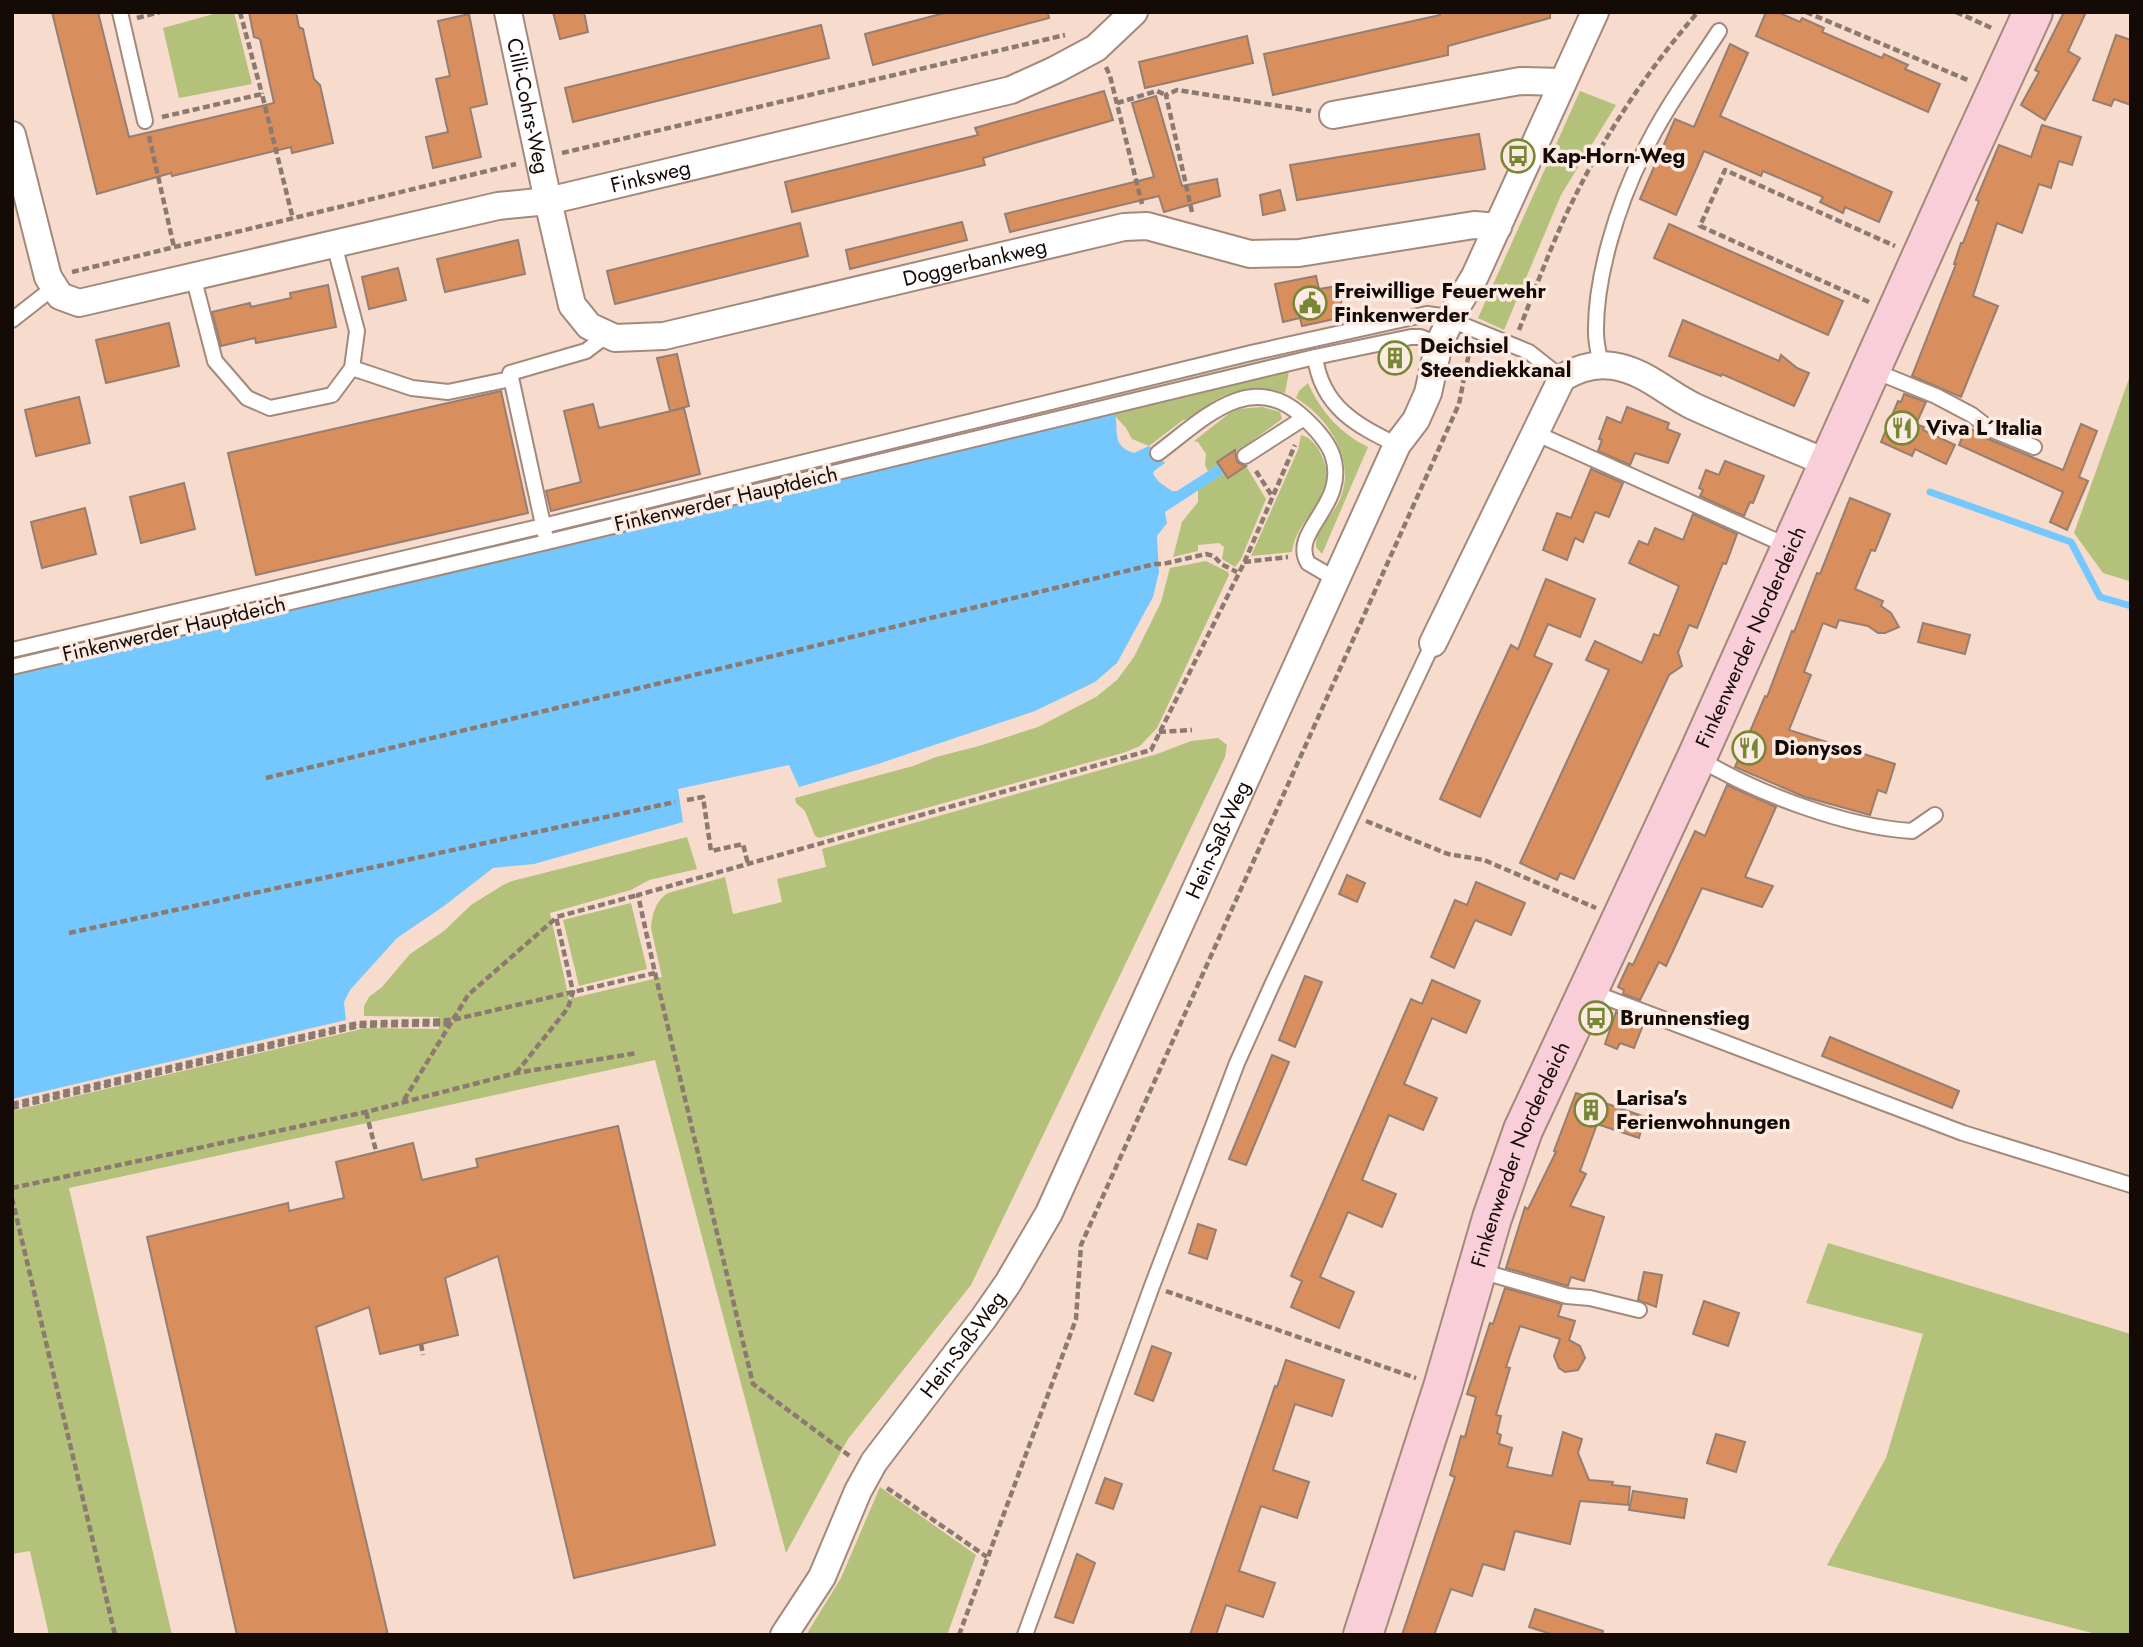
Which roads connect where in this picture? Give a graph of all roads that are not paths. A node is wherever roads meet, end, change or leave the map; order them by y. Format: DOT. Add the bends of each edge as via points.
graph roads {
  1 [pos="120,12"];
  2 [pos="509,12"];
  3 [pos="1595,12"];
  4 [pos="1128,15"];
  5 [pos="2026,26"];
  6 [pos="1719,31"];
  7 [pos="1563,82"];
  8 [pos="1333,115"];
  9 [pos="145,121"];
  10 [pos="12,135"];
  11 [pos="548,201"];
  12 [pos="1497,227"];
  13 [pos="334,244"];
  14 [pos="192,276"];
  15 [pos="50,283"];
  16 [pos="12,320"];
  17 [pos="1445,332"];
  18 [pos="607,335"];
  19 [pos="1315,358"];
  20 [pos="1601,365"];
  21 [pos="352,368"];
  22 [pos="1871,369"];
  23 [pos="1562,378"];
  24 [pos="510,379"];
  25 [pos="1304,418"];
  26 [pos="1535,433"];
  27 [pos="1397,445"];
  28 [pos="2034,447"];
  29 [pos="1158,453"];
  30 [pos="1245,456"];
  31 [pos="1830,464"];
  32 [pos="543,526"];
  33 [pos="547,542"];
  34 [pos="1792,548"];
  35 [pos="1337,580"];
  36 [pos="1433,643"];
  37 [pos="12,650"];
  38 [pos="12,667"];
  39 [pos="1697,757"];
  40 [pos="1935,815"];
  41 [pos="1588,991"];
  42 [pos="2131,1185"];
  43 [pos="1476,1270"];
  44 [pos="1639,1310"];
  45 [pos="784,1635"];
  46 [pos="1025,1635"];
  47 [pos="1363,1635"];
  1 -- 9 [label="lane"];
  2 -- 11 [label="street, Cilli-Cohrs-Weg"];
  3 -- 7 [label="street, Hein-Saß-Weg"];
  4 -- 11 [label="street, Finksweg" via="1096,48 1011,90"];
  5 -- 22 [label="street, Finkenwerder Norderdeich"];
  6 -- 20 [label="lane" via="1643,151 1628,187 1598,305"];
  7 -- 8 [label="street" via="1520,81"];
  7 -- 12 [label="street, Hein-Saß-Weg"];
  10 -- 15 [label="street"];
  11 -- 13 [label="street, Finksweg" via="498,206"];
  11 -- 18 [label="street" via="572,305 589,326"];
  12 -- 17 [label="street, Hein-Saß-Weg"];
  12 -- 18 [label="street, Doggerbankweg" via="1474,225 1299,253 1250,254 1147,226 1124,227 664,336"];
  13 -- 14 [label="street, Finksweg"];
  13 -- 21 [label="lane" via="357,331"];
  14 -- 15 [label="street, Finksweg" via="79,303 60,296"];
  14 -- 21 [label="lane" via="215,361 247,398 270,408 332,395"];
  15 -- 16 [label="lane"];
  17 -- 19 [label="lane, Finkenwerder Hauptdeich"];
  17 -- 23 [label="lane" via="1512,345 1529,352"];
  17 -- 27 [label="street, Hein-Saß-Weg" via="1428,393 1416,420"];
  17 -- 32 [label="lane" via="1427,314"];
  18 -- 24 [label="lane" via="586,351 513,371"];
  19 -- 27 [label="lane" via="1318,377 1330,400 1352,421"];
  19 -- 33 [label="lane, Finkenwerder Hauptdeich"];
  20 -- 23 [label="street"];
  20 -- 31 [label="street" via="1638,373 1693,406"];
  21 -- 24 [label="lane" via="412,388 448,393"];
  22 -- 28 [label="lane" via="1936,396 1990,429"];
  22 -- 31 [label="street, Finkenwerder Norderdeich"];
  23 -- 26 [label="street"];
  24 -- 32 [label="lane"];
  25 -- 29 [label="lane" via="1287,404 1268,398 1233,400"];
  25 -- 30 [label="lane"];
  25 -- 35 [label="lane" via="1328,445 1335,478 1330,500 1307,535 1305,555 1312,566"];
  26 -- 34 [label="lane"];
  26 -- 36 [label="street"];
  27 -- 35 [label="street, Hein-Saß-Weg"];
  31 -- 34 [label="street, Finkenwerder Norderdeich"];
  32 -- 33 [label="lane"];
  32 -- 37 [label="lane"];
  33 -- 38 [label="lane, Finkenwerder Hauptdeich"];
  34 -- 39 [label="street, Finkenwerder Norderdeich"];
  35 -- 45 [label="street, Hein-Saß-Weg" via="1049,1213 1009,1283 869,1470 822,1577"];
  36 -- 46 [label="lane" via="1237,1063"];
  39 -- 40 [label="lane" via="1741,781 1869,827 1912,831"];
  39 -- 41 [label="street, Finkenwerder Norderdeich"];
  41 -- 42 [label="lane" via="1964,1133"];
  41 -- 43 [label="street, Finkenwerder Norderdeich" via="1523,1130"];
  43 -- 44 [label="lane" via="1567,1296"];
  43 -- 47 [label="street, Finkenwerder Norderdeich"];
}
